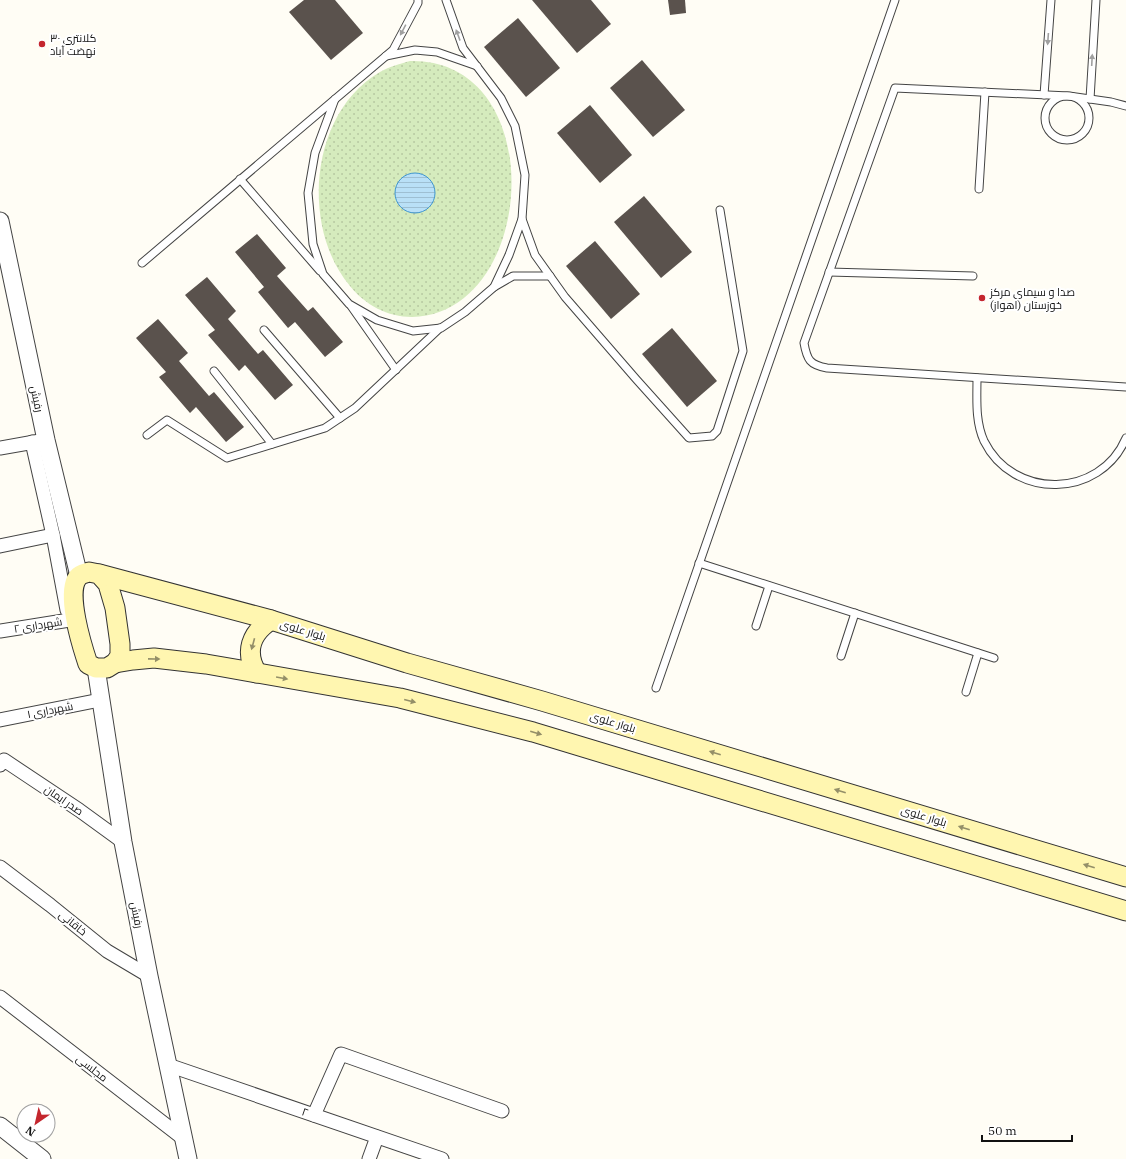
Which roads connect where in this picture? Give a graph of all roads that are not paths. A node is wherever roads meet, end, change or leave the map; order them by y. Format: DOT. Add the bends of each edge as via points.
graph roads {
  1 [pos="418,0"];
  2 [pos="446,0"];
  3 [pos="895,0"];
  4 [pos="1051,0"];
  5 [pos="1096,0"];
  6 [pos="384,57"];
  7 [pos="477,66"];
  8 [pos="985,92"];
  9 [pos="1044,95"];
  10 [pos="1069,96"];
  11 [pos="1090,98"];
  12 [pos="335,99"];
  13 [pos="1126,106"];
  14 [pos="240,179"];
  15 [pos="979,189"];
  16 [pos="720,210"];
  17 [pos="522,219"];
  18 [pos="0,221"];
  19 [pos="142,262"];
  20 [pos="829,272"];
  21 [pos="323,274"];
  22 [pos="550,276"];
  23 [pos="973,276"];
  24 [pos="494,287"];
  25 [pos="349,304"];
  26 [pos="440,328"];
  27 [pos="264,330"];
  28 [pos="396,370"];
  29 [pos="214,372"];
  30 [pos="977,378"];
  31 [pos="1126,387"];
  32 [pos="340,418"];
  33 [pos="147,435"];
  34 [pos="1126,438"];
  35 [pos="39,441"];
  36 [pos="272,444"];
  37 [pos="3,445"];
  38 [pos="52,535"];
  39 [pos="0,546"];
  40 [pos="700,563"];
  41 [pos="99,574"];
  42 [pos="79,576"];
  43 [pos="769,586"];
  44 [pos="855,613"];
  45 [pos="72,620"];
  46 [pos="271,620"];
  47 [pos="756,626"];
  48 [pos="0,631"];
  49 [pos="978,653"];
  50 [pos="841,656"];
  51 [pos="994,658"];
  52 [pos="115,663"];
  53 [pos="96,668"];
  54 [pos="257,673"];
  55 [pos="656,688"];
  56 [pos="966,692"];
  57 [pos="100,700"];
  58 [pos="0,720"];
  59 [pos="2,763"];
  60 [pos="123,842"];
  61 [pos="0,867"];
  62 [pos="1126,877"];
  63 [pos="1126,911"];
  64 [pos="149,976"];
  65 [pos="0,997"];
  66 [pos="168,1065"];
  67 [pos="502,1111"];
  68 [pos="314,1115"];
  69 [pos="0,1126"];
  70 [pos="377,1137"];
  71 [pos="184,1139"];
  72 [pos="42,1159"];
  73 [pos="188,1159"];
  74 [pos="370,1159"];
  75 [pos="442,1159"];
  1 -- 6 [label="lane, one-way" via="393,50"];
  7 -- 2 [label="lane, one-way" via="463,48"];
  3 -- 40 [label="lane"];
  4 -- 9 [label="lane, one-way"];
  11 -- 5 [label="lane, one-way"];
  6 -- 7 [label="lane" via="415,50 437,52"];
  6 -- 12 [label="lane"];
  7 -- 17 [label="lane" via="501,98 515,126 525,174"];
  8 -- 9 [label="lane"];
  8 -- 15 [label="lane"];
  8 -- 20 [label="lane" via="894,88"];
  9 -- 10 [label="lane"];
  10 -- 10 [label="lane" via="1076,98 1087,108 1089,122 1082,134 1070,140 1062,140 1050,133 1044,119 1045,111 1054,99"];
  10 -- 11 [label="lane"];
  11 -- 13 [label="lane"];
  12 -- 14 [label="lane"];
  12 -- 21 [label="lane" via="315,153 308,193 313,244"];
  14 -- 19 [label="lane"];
  14 -- 21 [label="lane"];
  16 -- 22 [label="lane" via="743,351 717,431 712,436 689,438 565,297"];
  17 -- 22 [label="lane" via="535,255"];
  17 -- 24 [label="lane"];
  18 -- 35 [label="street, رفیش"];
  20 -- 23 [label="lane"];
  20 -- 30 [label="lane" via="804,343 810,362 817,367 827,368"];
  21 -- 25 [label="lane"];
  22 -- 24 [label="lane" via="514,276"];
  24 -- 26 [label="lane" via="465,312"];
  25 -- 26 [label="lane" via="377,320 413,331"];
  25 -- 28 [label="lane"];
  26 -- 28 [label="lane"];
  27 -- 32 [label="lane"];
  28 -- 32 [label="lane" via="355,408"];
  29 -- 36 [label="lane"];
  30 -- 31 [label="lane"];
  30 -- 34 [label="lane" via="977,418 984,441 1003,465 1029,481 1054,485 1078,482 1109,463"];
  32 -- 36 [label="lane" via="325,428"];
  33 -- 36 [label="lane" via="167,420 227,458"];
  35 -- 37 [label="street"];
  35 -- 38 [label="street"];
  35 -- 42 [label="street, رفیش"];
  38 -- 39 [label="street"];
  38 -- 45 [label="street"];
  40 -- 43 [label="lane"];
  40 -- 55 [label="lane"];
  41 -- 42 [label="main road, بلوار علوی" via="89,572"];
  41 -- 46 [label="main road, بلوار علوی"];
  41 -- 52 [label="main road" via="108,584 115,608 120,656"];
  42 -- 45 [label="main road" via="74,585"];
  43 -- 44 [label="lane"];
  43 -- 47 [label="lane"];
  44 -- 49 [label="lane"];
  44 -- 50 [label="lane"];
  45 -- 48 [label="street, شهرداری ۲"];
  45 -- 53 [label="main road" via="88,664"];
  46 -- 54 [label="main road, one-way" via="255,634 252,644 250,655"];
  62 -- 46 [label="main road, بلوار علوی, one-way"];
  49 -- 51 [label="lane"];
  49 -- 56 [label="lane"];
  52 -- 53 [label="main road" via="107,668"];
  52 -- 54 [label="main road, one-way" via="154,658"];
  53 -- 57 [label="street, رفیش"];
  54 -- 63 [label="main road, one-way" via="400,698 533,732"];
  57 -- 58 [label="street, شهرداری ۱"];
  57 -- 60 [label="street, رفیش"];
  59 -- 60 [label="street, صدر ایمان" via="79,810"];
  60 -- 64 [label="street, رفیش"];
  61 -- 64 [label="street, خاقانی" via="107,951"];
  64 -- 66 [label="street, رفیش"];
  65 -- 71 [label="street, مجلسی"];
  66 -- 68 [label="street, ۲"];
  66 -- 71 [label="street, رفیش"];
  67 -- 68 [label="street" via="340,1054"];
  68 -- 70 [label="street, ۲"];
  69 -- 72 [label="street"];
  70 -- 74 [label="street"];
  70 -- 75 [label="street, ۲"];
  71 -- 73 [label="street, رفیش"];
}
